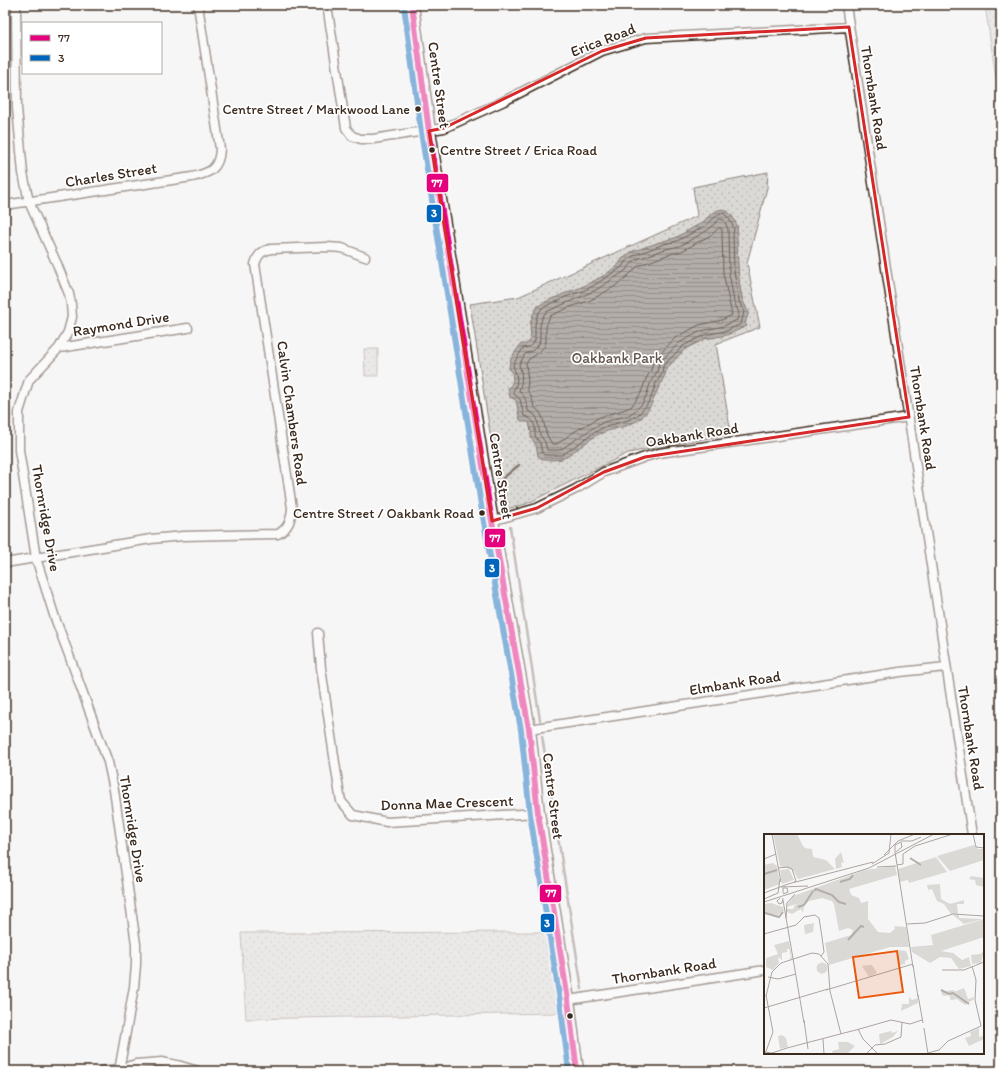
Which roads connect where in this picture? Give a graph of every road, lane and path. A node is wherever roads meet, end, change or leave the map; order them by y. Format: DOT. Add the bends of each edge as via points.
graph roads {
  1 [pos="16,5"];
  2 [pos="198,5"];
  3 [pos="328,5"];
  4 [pos="412,5"];
  5 [pos="846,5"];
  6 [pos="849,27"];
  7 [pos="429,131"];
  8 [pos="29,202"];
  9 [pos="5,205"];
  10 [pos="365,257"];
  11 [pos="188,328"];
  12 [pos="59,348"];
  13 [pos="908,417"];
  14 [pos="492,521"];
  15 [pos="36,558"];
  16 [pos="5,563"];
  17 [pos="318,633"];
  18 [pos="946,667"];
  19 [pos="528,729"];
  20 [pos="538,813"];
  21 [pos="972,834"];
  22 [pos="764,970"];
  23 [pos="568,1000"];
  24 [pos="119,1070"];
  25 [pos="101,1071"];
  26 [pos="198,1071"];
  27 [pos="577,1071"];
  1 -- 8 [label="street, Thornridge Drive" via="18,120 23,173"];
  2 -- 8 [label="street, Charles Street" via="220,149 217,163 206,174 192,177"];
  3 -- 7 [label="street, Erica Road" via="346,128 352,136 373,139"];
  4 -- 7 [label="main road, Centre Street"];
  5 -- 6 [label="street, Thornbank Road"];
  6 -- 7 [label="street, Erica Road" via="646,38 602,51 504,101 444,128"];
  6 -- 13 [label="street, Thornbank Road"];
  7 -- 14 [label="main road, Centre Street"];
  8 -- 9 [label="street, Charles Street"];
  8 -- 12 [label="street, Thornridge Drive" via="62,275 71,304 72,317 68,332"];
  10 -- 15 [label="street, Calvin Chambers Road" via="342,248 271,249 258,255 255,264 292,508 291,519 284,531 278,534 151,539"];
  11 -- 12 [label="street, Raymond Drive"];
  12 -- 15 [label="street, Thornridge Drive" via="29,380 19,412 20,450"];
  13 -- 14 [label="street, Oakbank Road" via="659,453 599,474 576,489 537,508"];
  13 -- 18 [label="street, Thornbank Road"];
  14 -- 19 [label="main road, Centre Street"];
  15 -- 16 [label="street"];
  15 -- 24 [label="street, Thornridge Drive" via="55,618 99,735 114,790 136,944 134,987"];
  17 -- 20 [label="street, Donna Mae Crescent" via="339,790 342,801 353,815 387,822"];
  18 -- 19 [label="street, Elmbank Road"];
  18 -- 21 [label="street, Thornbank Road"];
  19 -- 20 [label="main road, Centre Street"];
  20 -- 23 [label="main road, Centre Street"];
  22 -- 23 [label="street, Thornbank Road"];
  23 -- 27 [label="main road, Centre Street"];
  24 -- 25 [label="street"];
  24 -- 26 [label="street" via="136,1064 162,1062"];
}
